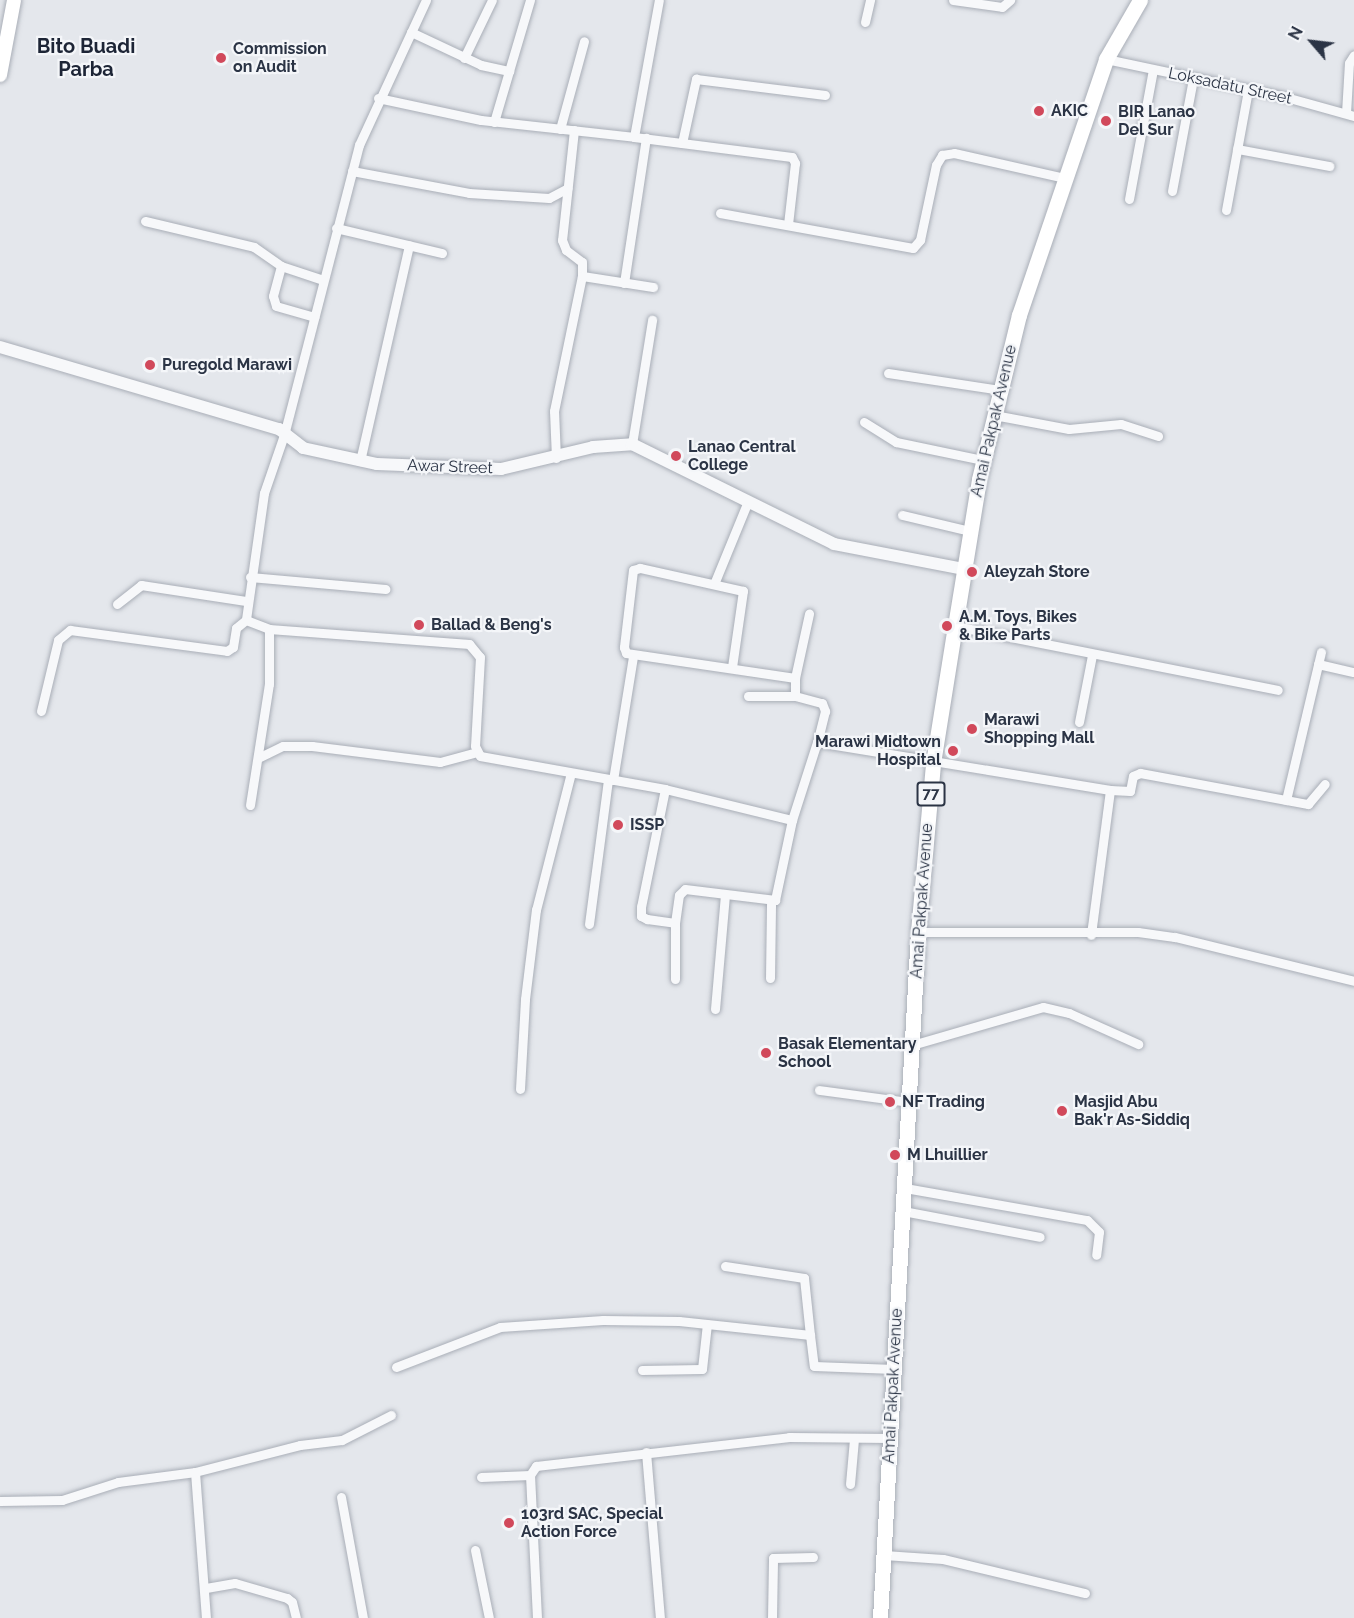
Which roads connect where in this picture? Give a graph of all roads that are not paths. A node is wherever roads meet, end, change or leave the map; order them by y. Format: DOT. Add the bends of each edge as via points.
graph roads {
  1 [pos="426,0"];
  2 [pos="492,0"];
  3 [pos="530,0"];
  4 [pos="659,0"];
  5 [pos="870,0"];
  6 [pos="953,0"];
  7 [pos="1010,0"];
  8 [pos="1140,0"];
  9 [pos="11,1"];
  10 [pos="865,22"];
  11 [pos="411,32"];
  12 [pos="584,41"];
  13 [pos="1354,55"];
  14 [pos="464,58"];
  15 [pos="1106,59"];
  16 [pos="1153,70"];
  17 [pos="509,71"];
  18 [pos="0,75"];
  19 [pos="1193,79"];
  20 [pos="1248,90"];
  21 [pos="825,95"];
  22 [pos="378,99"];
  23 [pos="1350,115"];
  24 [pos="494,122"];
  25 [pos="560,129"];
  26 [pos="574,130"];
  27 [pos="634,137"];
  28 [pos="646,138"];
  29 [pos="682,143"];
  30 [pos="1237,149"];
  31 [pos="1329,166"];
  32 [pos="352,171"];
  33 [pos="1065,178"];
  34 [pos="568,188"];
  35 [pos="1172,191"];
  36 [pos="1129,199"];
  37 [pos="1226,210"];
  38 [pos="720,213"];
  39 [pos="145,220"];
  40 [pos="788,224"];
  41 [pos="336,228"];
  42 [pos="409,246"];
  43 [pos="442,253"];
  44 [pos="281,266"];
  45 [pos="582,276"];
  46 [pos="323,280"];
  47 [pos="624,283"];
  48 [pos="653,287"];
  49 [pos="314,317"];
  50 [pos="652,320"];
  51 [pos="0,347"];
  52 [pos="888,373"];
  53 [pos="1000,390"];
  54 [pos="994,415"];
  55 [pos="864,422"];
  56 [pos="285,432"];
  57 [pos="1158,436"];
  58 [pos="632,444"];
  59 [pos="556,458"];
  60 [pos="983,460"];
  61 [pos="360,461"];
  62 [pos="748,501"];
  63 [pos="902,515"];
  64 [pos="970,531"];
  65 [pos="964,569"];
  66 [pos="250,577"];
  67 [pos="714,584"];
  68 [pos="385,589"];
  69 [pos="246,601"];
  70 [pos="117,604"];
  71 [pos="809,614"];
  72 [pos="246,620"];
  73 [pos="955,627"];
  74 [pos="269,629"];
  75 [pos="1321,652"];
  76 [pos="1092,655"];
  77 [pos="633,656"];
  78 [pos="1318,664"];
  79 [pos="732,667"];
  80 [pos="1353,672"];
  81 [pos="795,678"];
  82 [pos="1278,690"];
  83 [pos="748,696"];
  84 [pos="795,696"];
  85 [pos="41,711"];
  86 [pos="1079,722"];
  87 [pos="817,742"];
  88 [pos="477,752"];
  89 [pos="260,757"];
  90 [pos="933,763"];
  91 [pos="571,773"];
  92 [pos="611,780"];
  93 [pos="1325,784"];
  94 [pos="665,789"];
  95 [pos="1110,790"];
  96 [pos="1286,800"];
  97 [pos="250,805"];
  98 [pos="792,820"];
  99 [pos="725,895"];
  100 [pos="771,902"];
  101 [pos="675,923"];
  102 [pos="589,924"];
  103 [pos="918,932"];
  104 [pos="1091,935"];
  105 [pos="770,978"];
  106 [pos="675,979"];
  107 [pos="1354,981"];
  108 [pos="715,1009"];
  109 [pos="1138,1044"];
  110 [pos="912,1045"];
  111 [pos="520,1089"];
  112 [pos="819,1090"];
  113 [pos="909,1102"];
  114 [pos="905,1188"];
  115 [pos="903,1211"];
  116 [pos="1040,1237"];
  117 [pos="1096,1255"];
  118 [pos="726,1266"];
  119 [pos="707,1324"];
  120 [pos="810,1335"];
  121 [pos="396,1366"];
  122 [pos="894,1369"];
  123 [pos="642,1370"];
  124 [pos="391,1415"];
  125 [pos="854,1438"];
  126 [pos="890,1438"];
  127 [pos="646,1452"];
  128 [pos="195,1472"];
  129 [pos="530,1475"];
  130 [pos="481,1478"];
  131 [pos="850,1484"];
  132 [pos="341,1497"];
  133 [pos="0,1501"];
  134 [pos="475,1550"];
  135 [pos="884,1555"];
  136 [pos="813,1557"];
  137 [pos="206,1588"];
  138 [pos="1085,1593"];
  139 [pos="206,1618"];
  140 [pos="296,1618"];
  141 [pos="363,1618"];
  142 [pos="489,1618"];
  143 [pos="537,1618"];
  144 [pos="660,1618"];
  145 [pos="771,1618"];
  146 [pos="880,1618"];
  1 -- 11 [label="street"];
  2 -- 14 [label="street"];
  3 -- 17 [label="street"];
  4 -- 27 [label="street"];
  5 -- 10 [label="street"];
  6 -- 7 [label="street" via="1002,7"];
  8 -- 15 [label="highway, Amai Pakpak Avenue / 77"];
  9 -- 18 [label="main road"];
  11 -- 14 [label="street"];
  11 -- 22 [label="street"];
  12 -- 25 [label="street"];
  13 -- 23 [label="street" via="1349,63"];
  14 -- 17 [label="street"];
  15 -- 16 [label="street, Loksadatu Street"];
  15 -- 33 [label="highway, Amai Pakpak Avenue / 77"];
  16 -- 19 [label="street, Loksadatu Street"];
  16 -- 36 [label="street"];
  17 -- 24 [label="street"];
  19 -- 20 [label="street, Loksadatu Street"];
  19 -- 35 [label="street"];
  20 -- 23 [label="street, Loksadatu Street"];
  20 -- 30 [label="street"];
  21 -- 29 [label="street" via="696,79"];
  22 -- 24 [label="street"];
  22 -- 32 [label="street"];
  24 -- 25 [label="street"];
  25 -- 26 [label="street"];
  26 -- 27 [label="street"];
  26 -- 34 [label="street"];
  27 -- 28 [label="street"];
  28 -- 29 [label="street"];
  28 -- 47 [label="street"];
  29 -- 40 [label="street" via="792,157 795,163"];
  30 -- 31 [label="street"];
  30 -- 37 [label="street"];
  32 -- 34 [label="street" via="474,194 549,198"];
  32 -- 41 [label="street"];
  33 -- 40 [label="street" via="954,153 942,155 936,165 920,240 913,248"];
  33 -- 53 [label="highway, Amai Pakpak Avenue / 77" via="1019,315"];
  34 -- 45 [label="street" via="562,240 566,250 582,262"];
  38 -- 40 [label="street"];
  39 -- 44 [label="street" via="254,247"];
  41 -- 42 [label="street"];
  41 -- 46 [label="street"];
  42 -- 43 [label="street"];
  42 -- 61 [label="street"];
  44 -- 46 [label="street"];
  44 -- 49 [label="street" via="273,296 276,306"];
  45 -- 47 [label="street"];
  45 -- 59 [label="street" via="554,411"];
  46 -- 49 [label="street"];
  47 -- 48 [label="street"];
  49 -- 56 [label="street"];
  50 -- 58 [label="street"];
  51 -- 56 [label="street, Awar Street"];
  52 -- 53 [label="street"];
  53 -- 54 [label="highway, Amai Pakpak Avenue / 77"];
  54 -- 57 [label="street" via="1069,429 1121,424"];
  54 -- 60 [label="highway, Amai Pakpak Avenue / 77"];
  55 -- 60 [label="street" via="897,442"];
  56 -- 61 [label="street, Awar Street" via="303,448"];
  56 -- 66 [label="street" via="264,493"];
  58 -- 59 [label="street, Awar Street" via="603,446"];
  58 -- 62 [label="street"];
  59 -- 61 [label="street, Awar Street" via="475,471"];
  60 -- 64 [label="highway, Amai Pakpak Avenue / 77"];
  62 -- 65 [label="street" via="851,550"];
  62 -- 67 [label="street"];
  63 -- 64 [label="street"];
  64 -- 65 [label="highway, Amai Pakpak Avenue / 77"];
  65 -- 73 [label="highway, Amai Pakpak Avenue / 77"];
  66 -- 68 [label="street"];
  66 -- 69 [label="street"];
  67 -- 77 [label="street" via="633,570 624,646"];
  67 -- 79 [label="street" via="741,589 745,595"];
  69 -- 70 [label="street" via="141,585"];
  69 -- 72 [label="street"];
  71 -- 81 [label="street"];
  72 -- 74 [label="street"];
  72 -- 85 [label="street" via="236,628 233,647 227,651 70,630 58,640"];
  73 -- 76 [label="street"];
  73 -- 90 [label="highway, Amai Pakpak Avenue / 77"];
  74 -- 88 [label="street" via="475,647 480,657"];
  74 -- 89 [label="street" via="269,684"];
  75 -- 78 [label="street"];
  76 -- 82 [label="street"];
  76 -- 86 [label="street"];
  77 -- 79 [label="street"];
  77 -- 92 [label="street"];
  78 -- 80 [label="street"];
  78 -- 96 [label="street"];
  79 -- 81 [label="street"];
  81 -- 84 [label="street"];
  83 -- 84 [label="street"];
  84 -- 87 [label="street" via="818,700 824,706"];
  87 -- 90 [label="street"];
  87 -- 98 [label="street"];
  88 -- 89 [label="street" via="440,762 283,746"];
  88 -- 91 [label="street" via="487,759"];
  89 -- 97 [label="street"];
  90 -- 95 [label="street"];
  90 -- 103 [label="highway, Amai Pakpak Avenue / 77"];
  91 -- 92 [label="street"];
  91 -- 111 [label="street" via="536,910 525,999"];
  92 -- 94 [label="street"];
  92 -- 102 [label="street"];
  93 -- 96 [label="street" via="1308,804"];
  94 -- 98 [label="street"];
  94 -- 101 [label="street" via="641,916"];
  95 -- 96 [label="street" via="1130,791 1133,777 1140,773"];
  95 -- 104 [label="street"];
  98 -- 100 [label="street" via="779,891"];
  99 -- 100 [label="street"];
  99 -- 101 [label="street" via="683,890"];
  99 -- 108 [label="street"];
  100 -- 105 [label="street"];
  101 -- 106 [label="street"];
  103 -- 104 [label="street"];
  103 -- 110 [label="highway, Amai Pakpak Avenue / 77"];
  104 -- 107 [label="street" via="1131,932 1175,937"];
  109 -- 110 [label="street" via="1069,1013 1043,1006"];
  110 -- 113 [label="highway, Amai Pakpak Avenue / 77"];
  112 -- 113 [label="street"];
  113 -- 114 [label="highway, Amai Pakpak Avenue / 77"];
  114 -- 115 [label="highway, Amai Pakpak Avenue / 77"];
  114 -- 117 [label="street" via="1087,1220 1098,1227"];
  115 -- 116 [label="street"];
  115 -- 122 [label="highway, Amai Pakpak Avenue / 77"];
  118 -- 120 [label="street" via="804,1278"];
  119 -- 120 [label="street"];
  119 -- 121 [label="street" via="535,1322 477,1334"];
  119 -- 123 [label="street" via="702,1369"];
  120 -- 122 [label="street" via="814,1366"];
  122 -- 126 [label="highway, Amai Pakpak Avenue / 77"];
  124 -- 128 [label="street" via="342,1440 300,1445"];
  125 -- 126 [label="street"];
  125 -- 127 [label="street" via="789,1437"];
  125 -- 131 [label="street"];
  126 -- 135 [label="highway, Amai Pakpak Avenue / 77"];
  127 -- 129 [label="street" via="542,1464"];
  127 -- 144 [label="street"];
  128 -- 133 [label="street" via="118,1482 62,1500"];
  128 -- 137 [label="street"];
  129 -- 130 [label="street"];
  129 -- 143 [label="street"];
  132 -- 141 [label="street"];
  134 -- 142 [label="street"];
  135 -- 138 [label="street" via="943,1559"];
  135 -- 146 [label="highway, Amai Pakpak Avenue / 77"];
  136 -- 145 [label="street" via="773,1558"];
  137 -- 139 [label="street"];
  137 -- 140 [label="street" via="235,1583 287,1598"];
}
